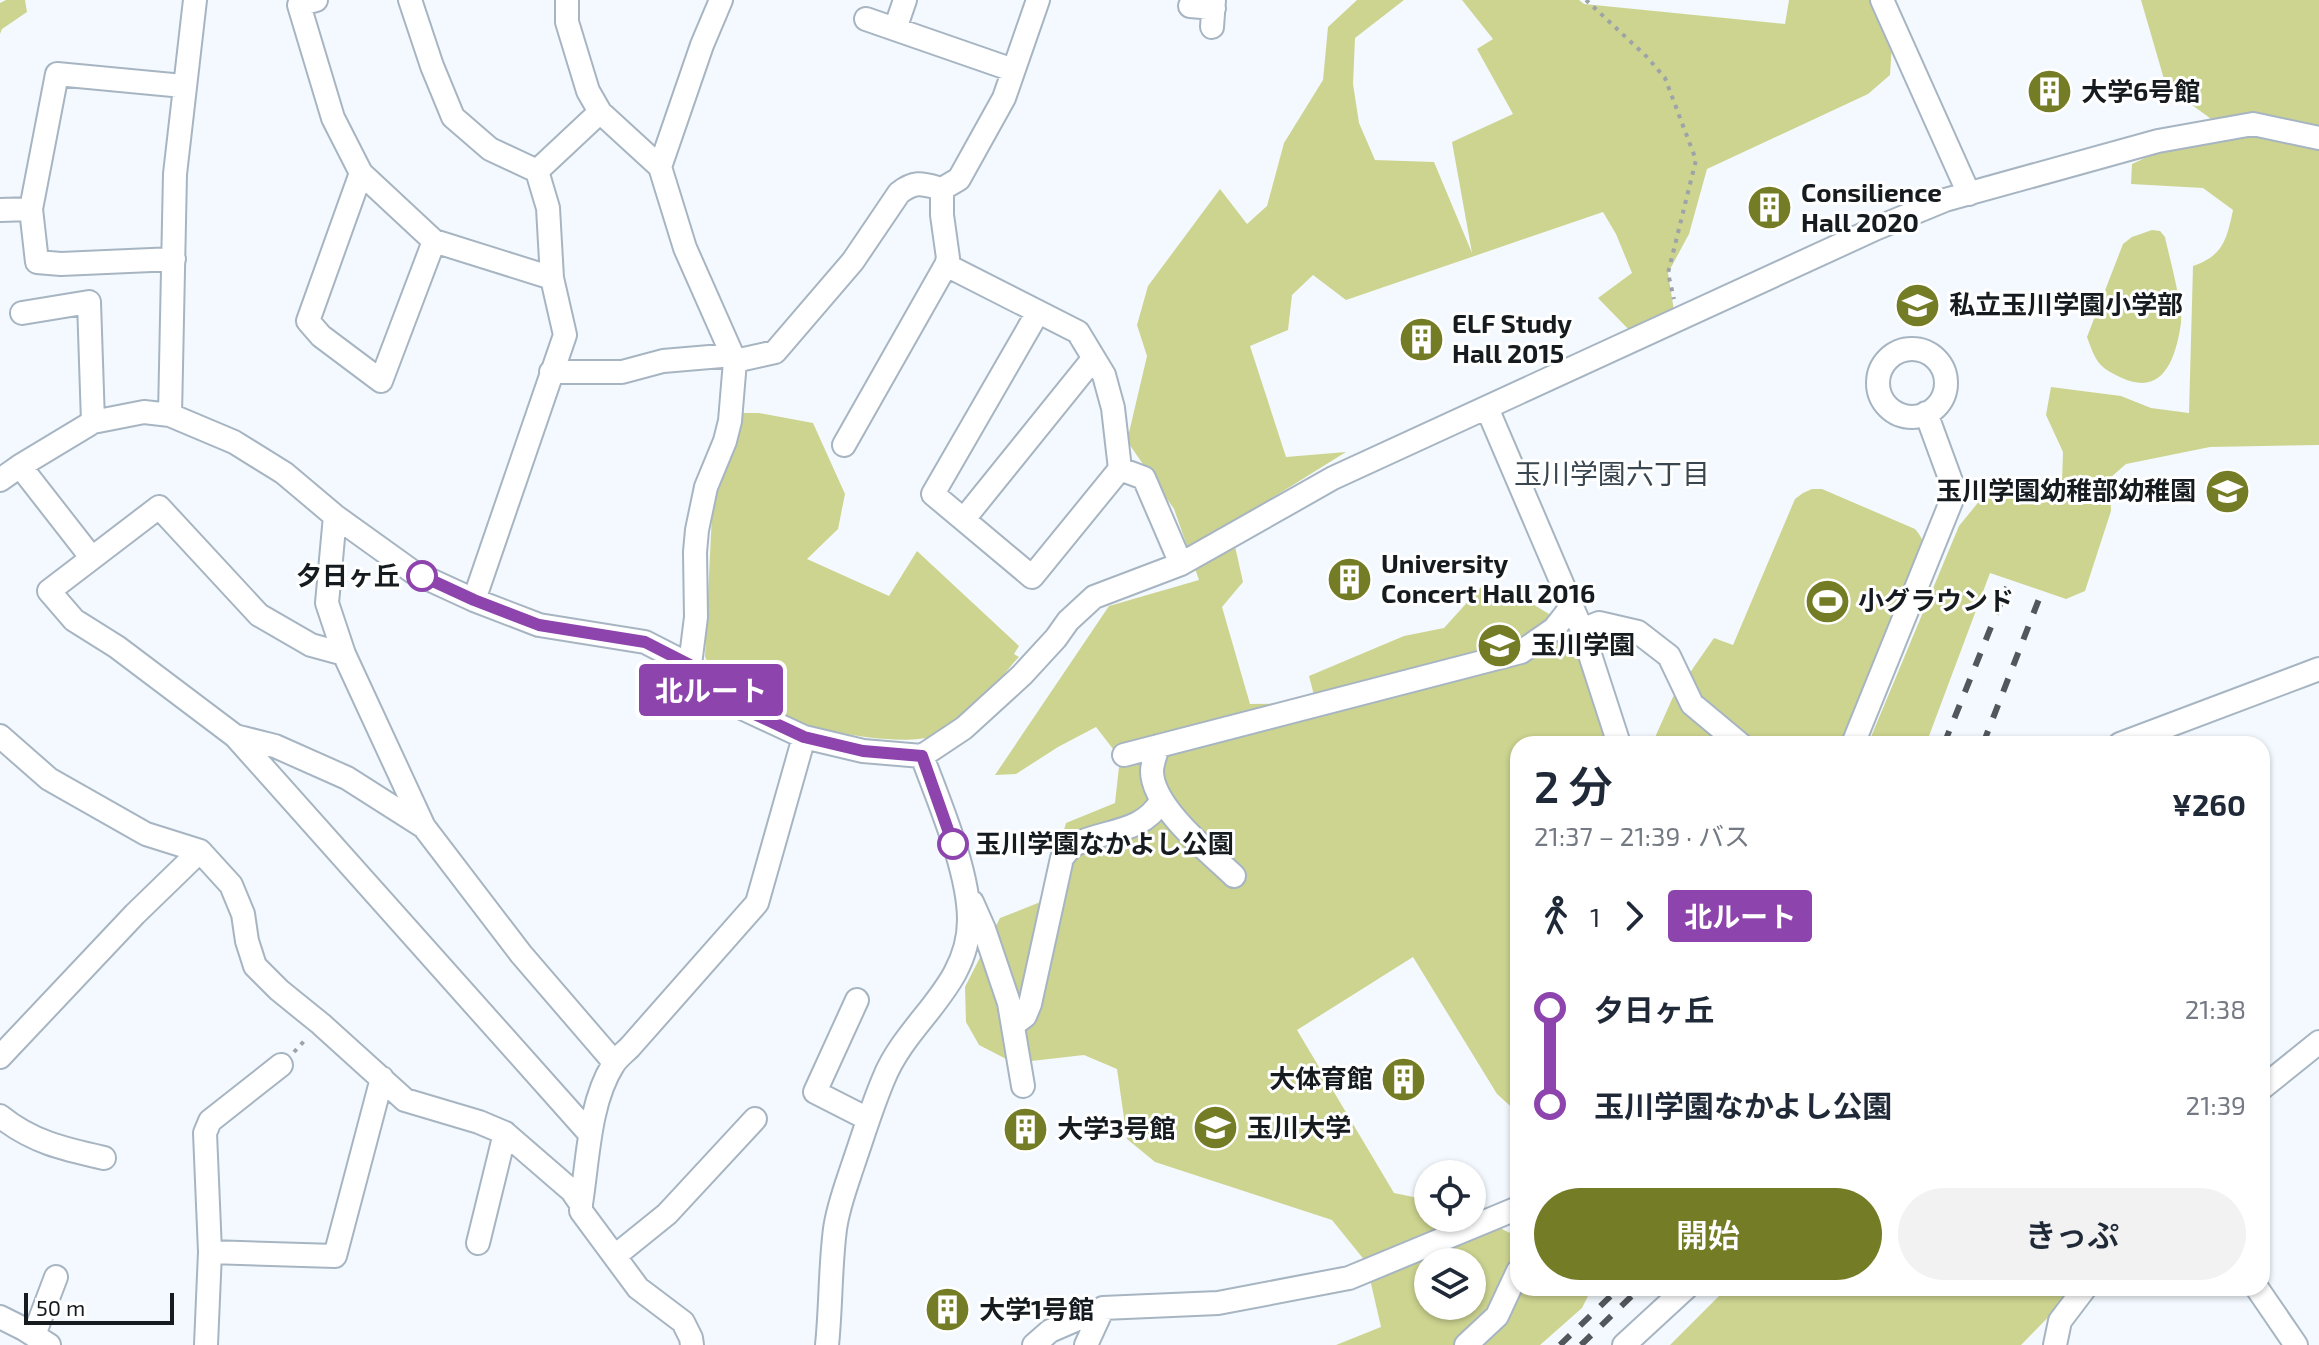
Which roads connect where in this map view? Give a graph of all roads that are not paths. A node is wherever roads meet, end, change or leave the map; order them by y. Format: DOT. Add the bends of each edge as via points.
graph roads {
  1 [pos="195,0"];
  2 [pos="316,0"];
  3 [pos="410,0"];
  4 [pos="567,0"];
  5 [pos="721,0"];
  6 [pos="905,0"];
  7 [pos="1038,0"];
  8 [pos="1882,0"];
  9 [pos="1190,6"];
  10 [pos="1213,12"];
  11 [pos="866,19"];
  12 [pos="895,29"];
  13 [pos="1013,70"];
  14 [pos="183,86"];
  15 [pos="600,112"];
  16 [pos="2319,138"];
  17 [pos="660,167"];
  18 [pos="537,171"];
  19 [pos="361,173"];
  20 [pos="942,189"];
  21 [pos="1969,194"];
  22 [pos="31,209"];
  23 [pos="0,210"];
  24 [pos="434,241"];
  25 [pos="174,259"];
  26 [pos="946,265"];
  27 [pos="552,278"];
  28 [pos="1038,312"];
  29 [pos="22,313"];
  30 [pos="734,358"];
  31 [pos="1093,359"];
  32 [pos="551,372"];
  33 [pos="1487,408"];
  34 [pos="1926,413"];
  35 [pos="170,415"];
  36 [pos="93,422"];
  37 [pos="844,445"];
  38 [pos="1120,469"];
  39 [pos="6,474"];
  40 [pos="335,516"];
  41 [pos="964,519"];
  42 [pos="91,557"];
  43 [pos="1181,564"];
  44 [pos="474,600"];
  45 [pos="1572,606"];
  46 [pos="1582,630"];
  47 [pos="344,654"];
  48 [pos="690,665"];
  49 [pos="2319,669"];
  50 [pos="0,736"];
  51 [pos="235,736"];
  52 [pos="1616,736"];
  53 [pos="1730,736"];
  54 [pos="1856,736"];
  55 [pos="2141,736"];
  56 [pos="804,737"];
  57 [pos="1158,746"];
  58 [pos="1124,755"];
  59 [pos="922,756"];
  60 [pos="1161,801"];
  61 [pos="424,827"];
  62 [pos="200,851"];
  63 [pos="1234,876"];
  64 [pos="965,886"];
  65 [pos="857,1000"];
  66 [pos="1013,1025"];
  67 [pos="2319,1042"];
  68 [pos="0,1057"];
  69 [pos="614,1062"];
  70 [pos="281,1065"];
  71 [pos="382,1078"];
  72 [pos="2270,1082"];
  73 [pos="1023,1086"];
  74 [pos="0,1116"];
  75 [pos="755,1119"];
  76 [pos="868,1119"];
  77 [pos="505,1133"];
  78 [pos="590,1134"];
  79 [pos="104,1158"];
  80 [pos="581,1204"];
  81 [pos="1510,1211"];
  82 [pos="478,1243"];
  83 [pos="210,1252"];
  84 [pos="615,1256"];
  85 [pos="56,1277"];
  86 [pos="1510,1288"];
  87 [pos="1677,1296"];
  88 [pos="2079,1296"];
  89 [pos="2262,1296"];
  90 [pos="1103,1308"];
  91 [pos="0,1317"];
  92 [pos="41,1340"];
  93 [pos="206,1345"];
  94 [pos="692,1345"];
  95 [pos="827,1345"];
  96 [pos="1034,1345"];
  97 [pos="1086,1345"];
  98 [pos="1466,1345"];
  99 [pos="1624,1345"];
  100 [pos="2055,1345"];
  101 [pos="2296,1345"];
  1 -- 14 [label="street"];
  2 -- 19 [label="street" via="299,5 333,118"];
  3 -- 18 [label="street" via="453,117 490,149"];
  4 -- 15 [label="street" via="567,22 588,91"];
  5 -- 17 [label="street"];
  6 -- 12 [label="street"];
  7 -- 13 [label="street"];
  8 -- 21 [label="street"];
  9 -- 10 [label="street"];
  11 -- 12 [label="street"];
  12 -- 13 [label="street"];
  13 -- 20 [label="street" via="1004,98 959,179"];
  14 -- 22 [label="street" via="57,74"];
  14 -- 25 [label="street"];
  15 -- 17 [label="street"];
  15 -- 18 [label="street"];
  16 -- 21 [label="street" via="2253,124 2158,141"];
  17 -- 30 [label="street" via="685,248"];
  18 -- 27 [label="street" via="548,208"];
  19 -- 24 [label="street"];
  19 -- 24 [label="street" via="308,321 381,381"];
  20 -- 26 [label="street"];
  20 -- 30 [label="street" via="910,185 899,193 853,261 775,352"];
  21 -- 33 [label="street" via="1877,228"];
  22 -- 23 [label="street"];
  22 -- 25 [label="street" via="37,262"];
  24 -- 27 [label="street"];
  25 -- 35 [label="street"];
  26 -- 28 [label="street"];
  26 -- 37 [label="street"];
  27 -- 32 [label="street" via="565,335"];
  28 -- 31 [label="street" via="1078,332"];
  28 -- 41 [label="street" via="933,494"];
  29 -- 36 [label="street" via="89,302"];
  30 -- 32 [label="street" via="663,361 622,372"];
  30 -- 48 [label="street" via="730,421 697,530"];
  31 -- 38 [label="street" via="1104,375 1113,408"];
  31 -- 41 [label="street"];
  32 -- 44 [label="street"];
  33 -- 43 [label="street" via="1333,478"];
  33 -- 45 [label="street"];
  34 -- 54 [label="street" via="1955,492"];
  35 -- 36 [label="street" via="144,412"];
  35 -- 40 [label="street" via="234,442 284,473"];
  36 -- 39 [label="street"];
  38 -- 41 [label="street" via="1032,577"];
  38 -- 43 [label="street" via="1144,478"];
  39 -- 42 [label="street"];
  40 -- 44 [label="street" via="413,572"];
  40 -- 47 [label="street" via="327,603"];
  42 -- 47 [label="street" via="159,507 259,615 311,645"];
  42 -- 51 [label="street" via="49,591 74,620"];
  43 -- 59 [label="street" via="1094,597 1022,675 973,720"];
  44 -- 48 [label="street" via="539,625 645,642"];
  45 -- 46 [label="street"];
  45 -- 57 [label="street" via="1554,629 1521,652"];
  46 -- 52 [label="street"];
  46 -- 53 [label="street" via="1599,623 1638,632 1669,656 1692,704"];
  47 -- 61 [label="street"];
  48 -- 56 [label="street" via="729,702"];
  49 -- 55 [label="street"];
  50 -- 62 [label="street" via="49,779 146,834"];
  51 -- 61 [label="street" via="275,746 347,778"];
  51 -- 78 [label="street"];
  56 -- 59 [label="street" via="863,751"];
  56 -- 69 [label="street" via="757,903"];
  57 -- 58 [label="street"];
  57 -- 60 [label="street" via="1152,772"];
  59 -- 64 [label="street"];
  60 -- 63 [label="street"];
  60 -- 66 [label="street" via="1155,813 1073,845 1062,858 1030,1004"];
  61 -- 69 [label="street" via="521,954"];
  62 -- 68 [label="street"];
  62 -- 71 [label="street" via="231,885 255,966"];
  64 -- 66 [label="street"];
  64 -- 76 [label="street" via="969,920 961,961 948,987 897,1053"];
  65 -- 76 [label="street" via="815,1092"];
  66 -- 73 [label="street"];
  67 -- 72 [label="street"];
  69 -- 78 [label="street"];
  70 -- 83 [label="street" via="210,1121 205,1133"];
  71 -- 77 [label="street" via="405,1100"];
  71 -- 83 [label="street" via="335,1256"];
  74 -- 79 [label="street" via="52,1146"];
  75 -- 84 [label="street" via="675,1206"];
  76 -- 95 [label="street" via="835,1228"];
  77 -- 80 [label="street"];
  77 -- 82 [label="street"];
  78 -- 80 [label="street"];
  80 -- 84 [label="street"];
  81 -- 90 [label="street" via="1349,1278 1218,1303"];
  83 -- 93 [label="street"];
  84 -- 94 [label="street" via="638,1288 683,1322"];
  85 -- 92 [label="street"];
  86 -- 98 [label="street" via="1497,1316"];
  87 -- 99 [label="street"];
  88 -- 100 [label="street" via="2060,1321"];
  89 -- 101 [label="street"];
  90 -- 96 [label="street" via="1050,1331"];
  90 -- 97 [label="street"];
  91 -- 92 [label="street"];
}
